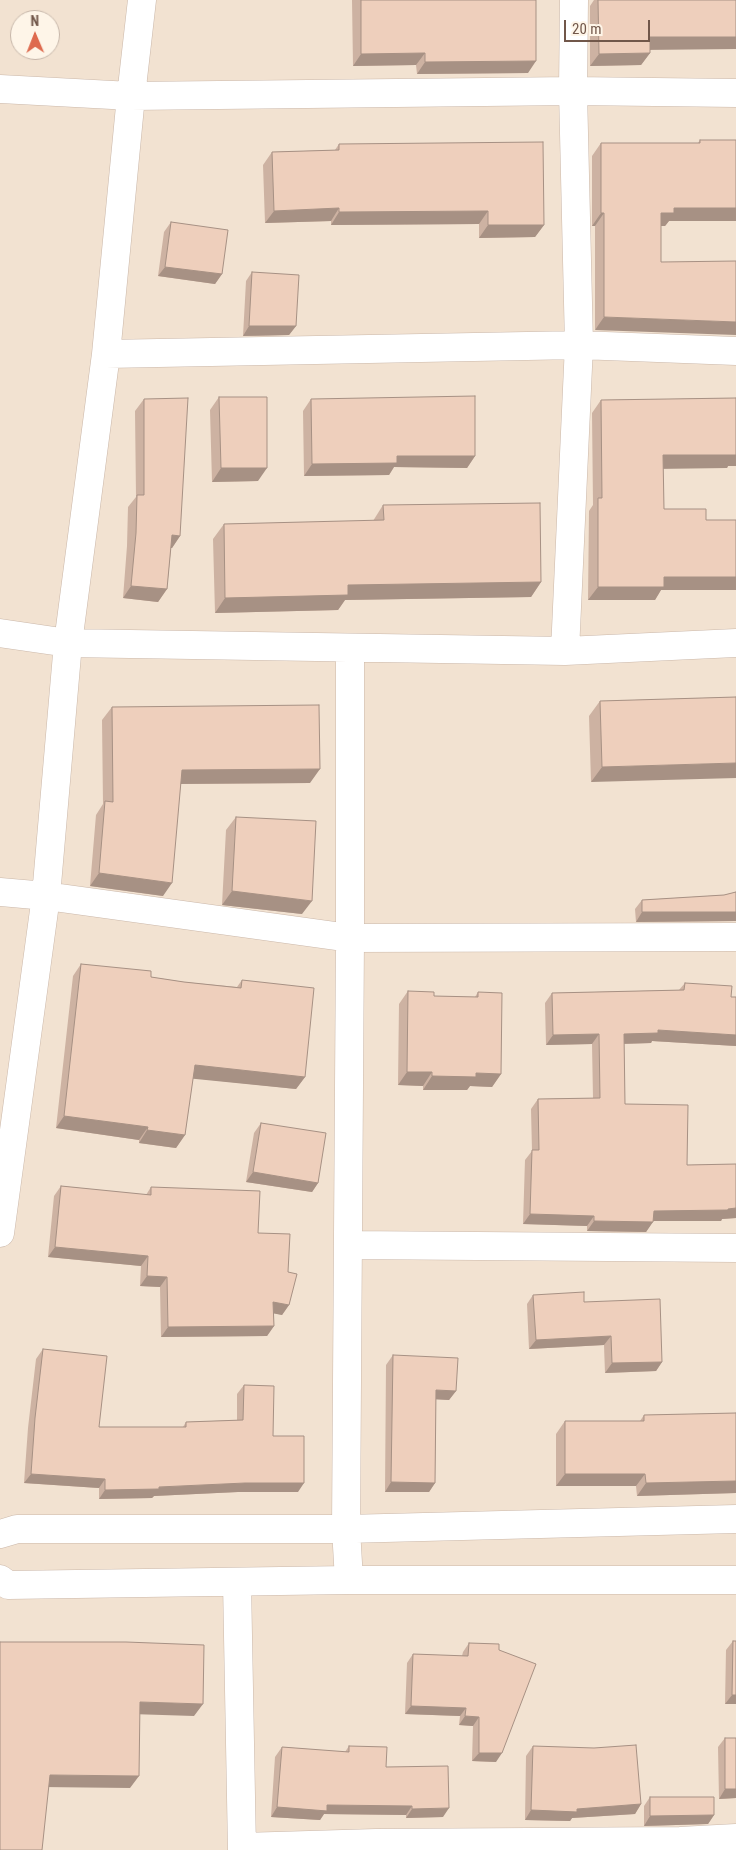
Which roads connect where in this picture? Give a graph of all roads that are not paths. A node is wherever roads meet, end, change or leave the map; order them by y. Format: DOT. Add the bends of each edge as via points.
graph roads {
  1 [pos="142,0"];
  2 [pos="574,0"];
  3 [pos="0,89"];
  4 [pos="572,91"];
  5 [pos="736,93"];
  6 [pos="130,96"];
  7 [pos="579,345"];
  8 [pos="736,352"];
  9 [pos="106,354"];
  10 [pos="0,633"];
  11 [pos="736,642"];
  12 [pos="68,643"];
  13 [pos="350,648"];
  14 [pos="565,651"];
  15 [pos="0,892"];
  16 [pos="46,896"];
  17 [pos="736,937"];
  18 [pos="350,938"];
  19 [pos="0,1233"];
  20 [pos="348,1245"];
  21 [pos="736,1248"];
  22 [pos="736,1519"];
  23 [pos="346,1529"];
  24 [pos="0,1534"];
  25 [pos="0,1579"];
  26 [pos="349,1580"];
  27 [pos="736,1580"];
  28 [pos="237,1582"];
  29 [pos="736,1838"];
  30 [pos="376,1846"];
  31 [pos="680,1846"];
  32 [pos="242,1849"];
  1 -- 6 [label="street"];
  2 -- 4 [label="street"];
  3 -- 6 [label="street"];
  4 -- 5 [label="street"];
  4 -- 6 [label="street"];
  4 -- 7 [label="street"];
  6 -- 9 [label="street"];
  7 -- 8 [label="street"];
  7 -- 9 [label="street"];
  7 -- 14 [label="street"];
  9 -- 12 [label="street"];
  10 -- 12 [label="street"];
  11 -- 14 [label="street"];
  12 -- 13 [label="street"];
  12 -- 16 [label="street"];
  13 -- 14 [label="street"];
  13 -- 18 [label="street"];
  15 -- 16 [label="street"];
  16 -- 18 [label="street"];
  16 -- 19 [label="street"];
  17 -- 18 [label="street"];
  18 -- 20 [label="street"];
  20 -- 21 [label="street"];
  20 -- 23 [label="street"];
  22 -- 23 [label="street"];
  23 -- 24 [label="street" via="16,1529"];
  23 -- 26 [label="street"];
  25 -- 28 [label="street" via="8,1585"];
  26 -- 27 [label="street"];
  26 -- 28 [label="street"];
  28 -- 32 [label="street"];
  29 -- 31 [label="street"];
  30 -- 31 [label="street"];
  30 -- 32 [label="street"];
}
